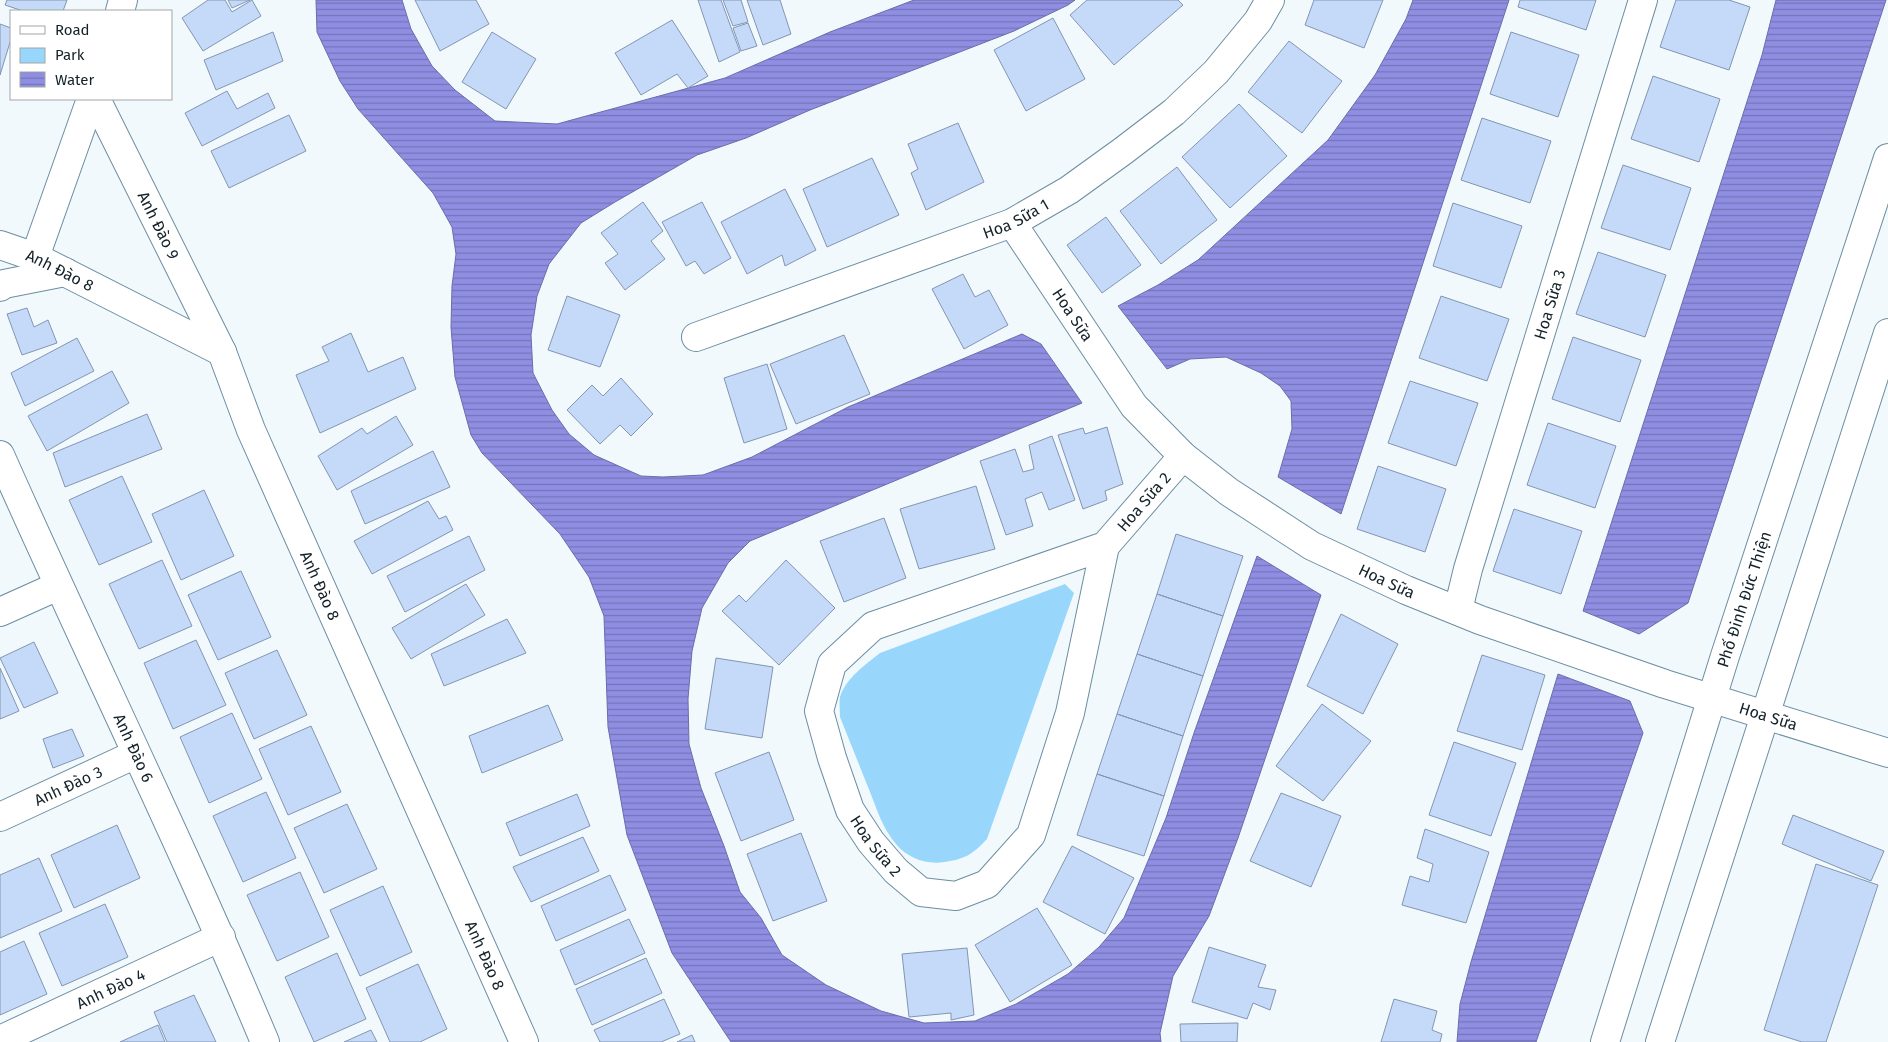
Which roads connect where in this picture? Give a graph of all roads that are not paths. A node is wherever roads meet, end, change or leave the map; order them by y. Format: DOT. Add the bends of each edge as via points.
graph roads {
  1 [pos="1270,0"];
  2 [pos="1643,0"];
  3 [pos="91,100"];
  4 [pos="96,100"];
  5 [pos="1888,158"];
  6 [pos="1012,223"];
  7 [pos="0,245"];
  8 [pos="35,257"];
  9 [pos="65,272"];
  10 [pos="0,287"];
  11 [pos="1888,332"];
  12 [pos="696,337"];
  13 [pos="222,352"];
  14 [pos="0,455"];
  15 [pos="1183,456"];
  16 [pos="1105,546"];
  17 [pos="58,586"];
  18 [pos="1458,610"];
  19 [pos="0,612"];
  20 [pos="1712,699"];
  21 [pos="1765,716"];
  22 [pos="1888,753"];
  23 [pos="136,754"];
  24 [pos="0,817"];
  25 [pos="221,937"];
  26 [pos="0,1040"];
  27 [pos="265,1042"];
  28 [pos="524,1042"];
  29 [pos="1605,1042"];
  30 [pos="1660,1042"];
  1 -- 6 [label="street, Hoa Sữa 1" via="1258,21 1216,72 1174,112 1069,190"];
  2 -- 18 [label="street, Hoa Sữa 3"];
  3 -- 8 [label="street"];
  4 -- 13 [label="street, Anh Đào 9"];
  5 -- 20 [label="street, Phố Đinh Đức Thiện"];
  6 -- 12 [label="street, Hoa Sữa 1"];
  6 -- 15 [label="street, Hoa Sữa" via="1134,406"];
  7 -- 8 [label="street, Anh Đào 8"];
  8 -- 9 [label="street, Anh Đào 8"];
  9 -- 10 [label="street" via="18,280"];
  9 -- 13 [label="street, Anh Đào 8"];
  11 -- 21 [label="street"];
  13 -- 28 [label="street, Anh Đào 8" via="250,430"];
  14 -- 17 [label="street, Anh Đào 6"];
  15 -- 16 [label="street, Hoa Sữa 2"];
  15 -- 18 [label="street, Hoa Sữa" via="1229,492 1312,546 1406,590"];
  16 -- 16 [label="street, Hoa Sữa 2" via="874,626 832,664 819,711 850,810 896,871 921,892 956,896 987,884 1031,835 1070,713"];
  17 -- 19 [label="street"];
  17 -- 23 [label="street, Anh Đào 6"];
  18 -- 20 [label="street, Hoa Sữa"];
  20 -- 21 [label="street, Hoa Sữa"];
  20 -- 29 [label="street, Phố Đinh Đức Thiện"];
  21 -- 22 [label="street, Hoa Sữa"];
  21 -- 30 [label="street"];
  23 -- 24 [label="street, Anh Đào 3"];
  23 -- 25 [label="street, Anh Đào 6"];
  25 -- 26 [label="street, Anh Đào 4"];
  25 -- 27 [label="street, Anh Đào 6"];
}
